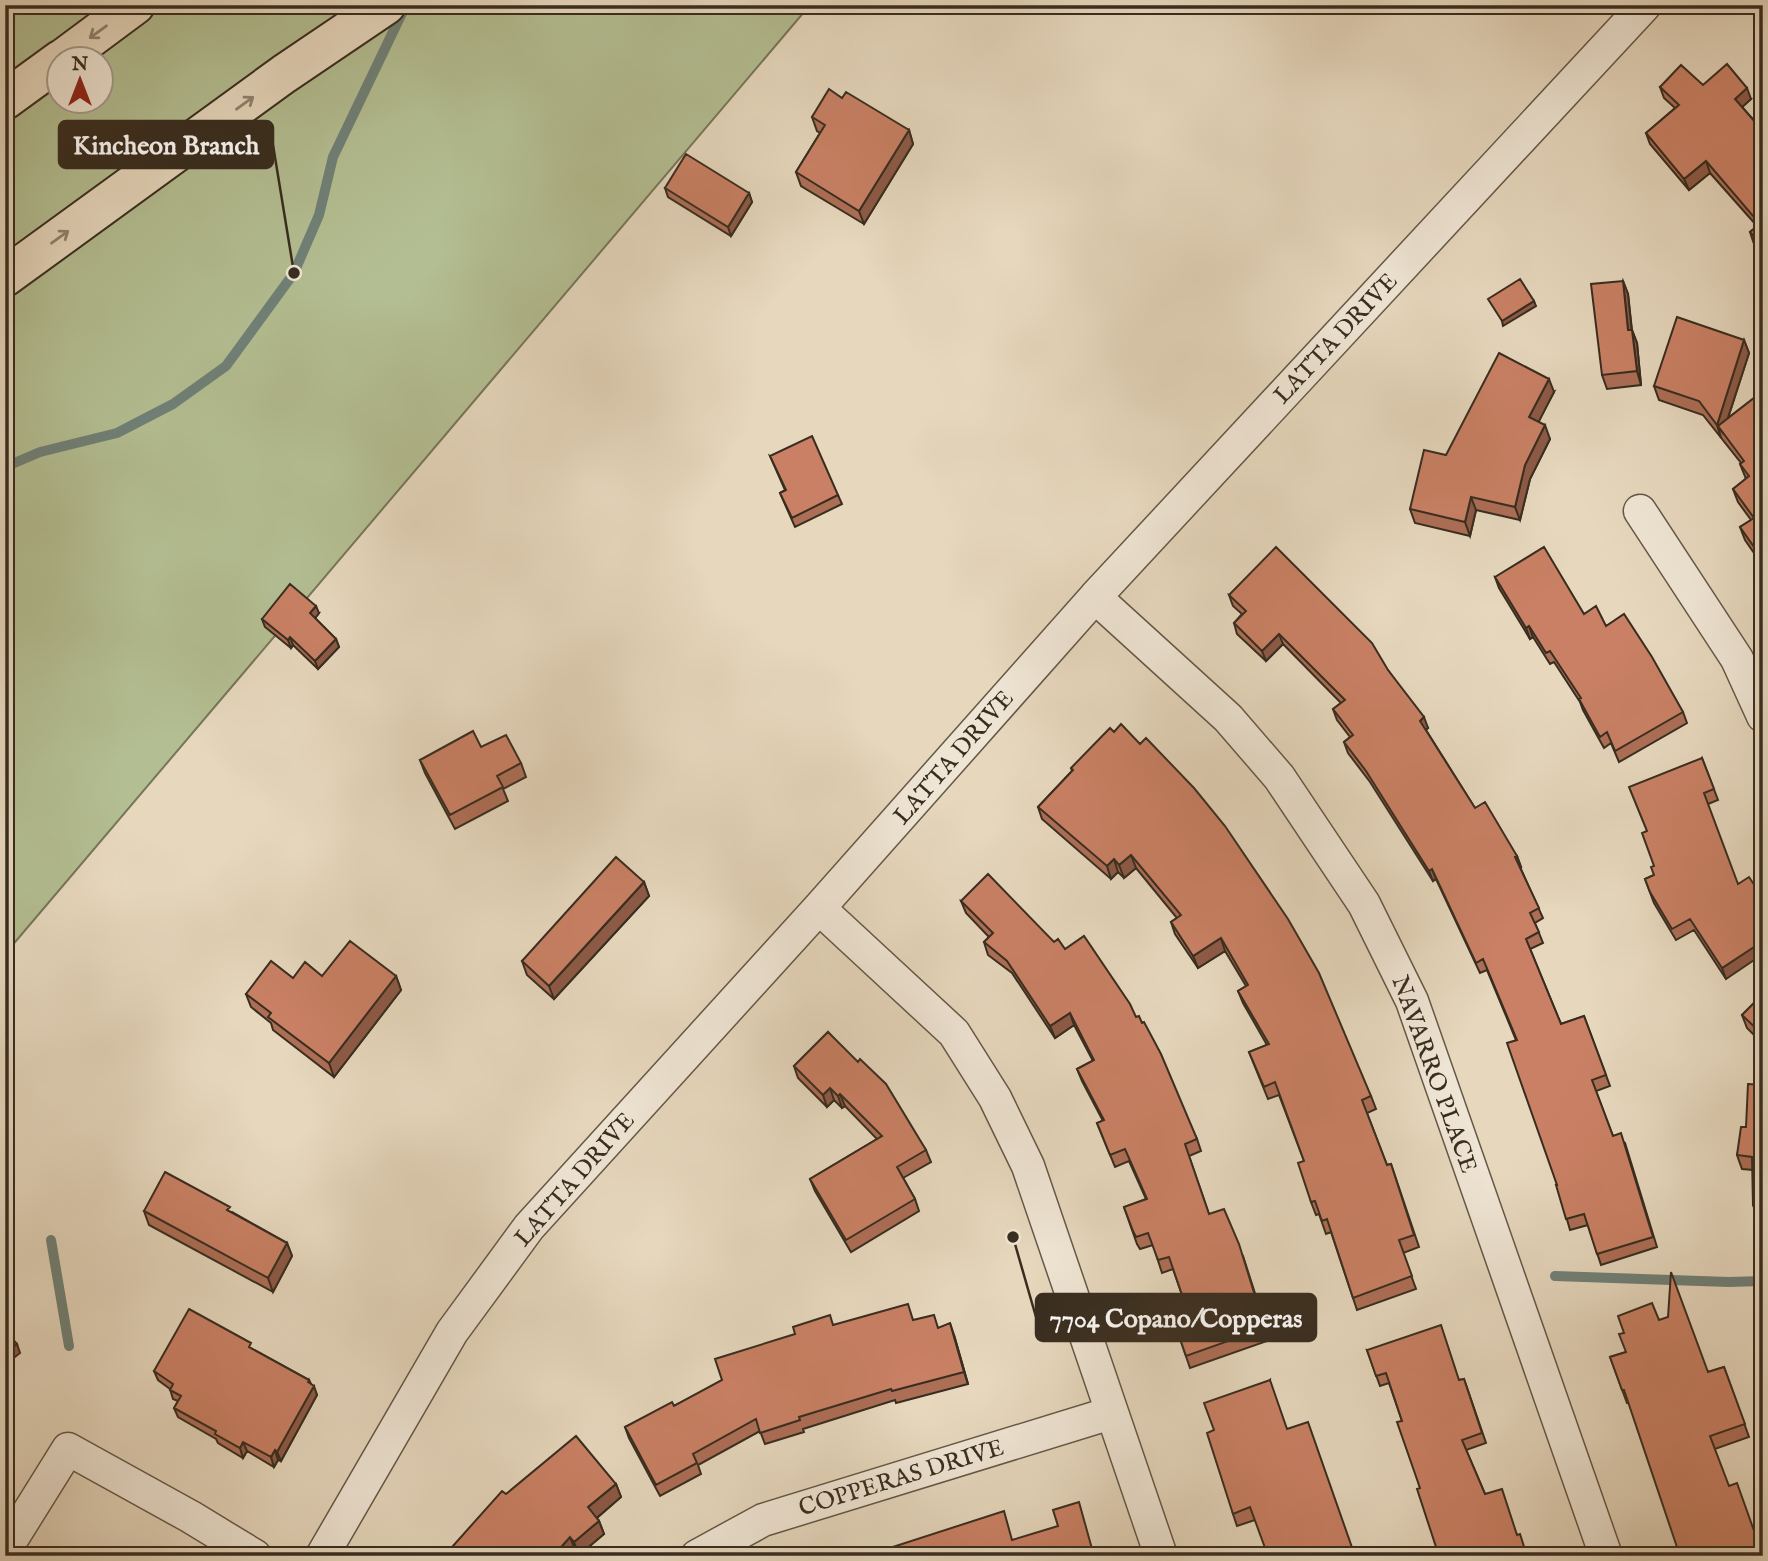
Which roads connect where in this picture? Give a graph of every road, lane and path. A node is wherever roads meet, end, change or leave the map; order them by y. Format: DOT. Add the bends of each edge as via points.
graph roads {
  1 [pos="135,5"];
  2 [pos="386,5"];
  3 [pos="1645,5"];
  4 [pos="79,46"];
  5 [pos="46,70"];
  6 [pos="5,100"];
  7 [pos="5,277"];
  8 [pos="1640,511"];
  9 [pos="1095,597"];
  10 [pos="1763,716"];
  11 [pos="819,908"];
  12 [pos="1111,1413"];
  13 [pos="5,1550"];
  14 [pos="255,1556"];
  15 [pos="322,1556"];
  16 [pos="697,1556"];
  17 [pos="1161,1556"];
  18 [pos="1606,1556"];
  1 -- 4 [label="highway, one-way"];
  7 -- 2 [label="highway, one-way"];
  3 -- 9 [label="street, LATTA DRIVE"];
  5 -- 6 [label="highway"];
  8 -- 10 [label="street" via="1737,659"];
  9 -- 11 [label="street, LATTA DRIVE"];
  9 -- 18 [label="street, NAVARRO PLACE" via="1228,718 1279,777 1364,904 1412,1002"];
  11 -- 12 [label="street" via="954,1033 995,1098 1028,1166"];
  11 -- 15 [label="street, LATTA DRIVE" via="529,1227 452,1332"];
  12 -- 16 [label="street, COPPERAS DRIVE" via="763,1520"];
  12 -- 17 [label="street"];
  13 -- 14 [label="street" via="68,1448"];
}
